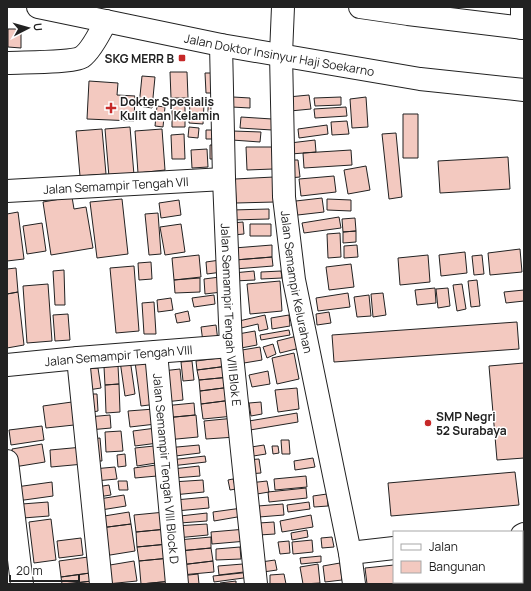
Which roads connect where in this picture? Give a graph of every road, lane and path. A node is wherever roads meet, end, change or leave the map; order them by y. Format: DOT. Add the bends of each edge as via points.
graph roads {
  1 [pos="38,7"];
  2 [pos="283,7"];
  3 [pos="360,7"];
  4 [pos="106,21"];
  5 [pos="522,21"];
  6 [pos="221,45"];
  7 [pos="281,54"];
  8 [pos="7,63"];
  9 [pos="524,90"];
  10 [pos="224,179"];
  11 [pos="7,191"];
  12 [pos="231,346"];
  13 [pos="156,352"];
  14 [pos="78,358"];
  15 [pos="7,365"];
  16 [pos="7,461"];
  17 [pos="393,548"];
  18 [pos="350,553"];
  19 [pos="22,584"];
  20 [pos="101,584"];
  21 [pos="177,584"];
  22 [pos="256,584"];
  23 [pos="354,584"];
  1 -- 4 [label="street, Jalan Doktor Insinyur Haji Soekarno"];
  2 -- 7 [label="street, Jalan Semampir Kelurahan"];
  3 -- 5 [label="street" via="408,14"];
  4 -- 6 [label="street, Jalan Doktor Insinyur Haji Soekarno"];
  4 -- 8 [label="street" via="95,41 81,58 68,61"];
  6 -- 7 [label="street, Jalan Doktor Insinyur Haji Soekarno"];
  6 -- 10 [label="street, Jalan Semampir Tengah VIII Blok E"];
  7 -- 9 [label="street, Jalan Doktor Insinyur Haji Soekarno" via="420,79"];
  7 -- 18 [label="street, Jalan Semampir Kelurahan" via="284,197 294,280"];
  10 -- 11 [label="street, Jalan Semampir Tengah VII"];
  10 -- 12 [label="street, Jalan Semampir Tengah VIII Blok E"];
  12 -- 13 [label="street, Jalan Semampir Tengah VIII"];
  12 -- 22 [label="street, Jalan Semampir Tengah VIII Blok E"];
  13 -- 14 [label="street, Jalan Semampir Tengah VIII"];
  13 -- 21 [label="street, Jalan Semampir Tengah VIII Block D"];
  14 -- 15 [label="street, Jalan Semampir Tengah VIII"];
  14 -- 20 [label="street"];
  16 -- 19 [label="street"];
  17 -- 18 [label="street"];
  18 -- 23 [label="street, Jalan Semampir Kelurahan"];
}
